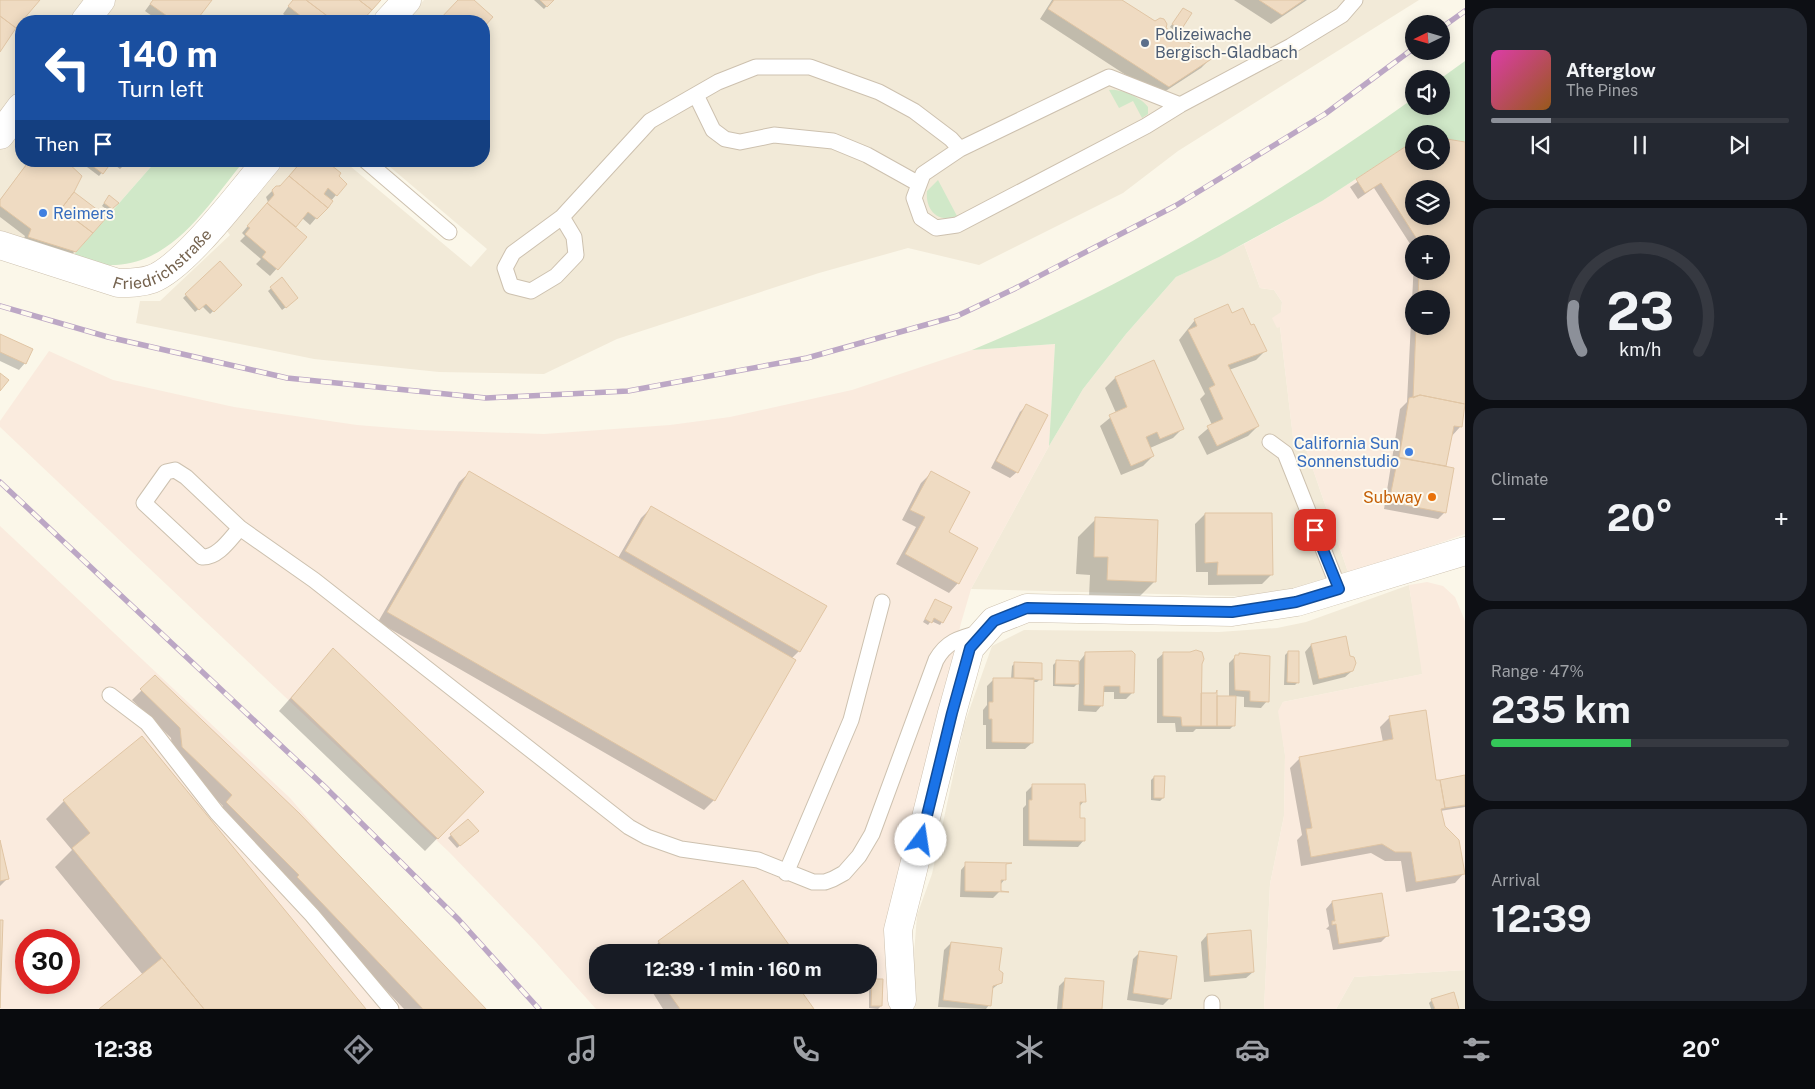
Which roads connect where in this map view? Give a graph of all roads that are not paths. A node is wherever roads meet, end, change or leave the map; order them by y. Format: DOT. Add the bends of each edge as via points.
graph roads {
  1 [pos="101,0"];
  2 [pos="407,0"];
  3 [pos="1355,0"];
  4 [pos="90,15"];
  5 [pos="393,15"];
  6 [pos="696,95"];
  7 [pos="1180,105"];
  8 [pos="15,114"];
  9 [pos="2,129"];
  10 [pos="960,150"];
  11 [pos="262,167"];
  12 [pos="373,167"];
  13 [pos="920,184"];
  14 [pos="562,217"];
  15 [pos="448,232"];
  16 [pos="0,245"];
  17 [pos="1270,442"];
  18 [pos="240,528"];
  19 [pos="1465,550"];
  20 [pos="1339,589"];
  21 [pos="882,602"];
  22 [pos="985,631"];
  23 [pos="110,695"];
  24 [pos="786,873"];
  25 [pos="902,1000"];
  26 [pos="391,1009"];
  1 -- 4 [label="street"];
  2 -- 5 [label="street"];
  3 -- 7 [label="lane" via="1342,15 1308,36"];
  6 -- 10 [label="lane" via="756,67 810,67 879,92 914,111 951,139"];
  6 -- 13 [label="lane" via="713,130 725,139 740,142 774,135 833,141 867,155"];
  6 -- 14 [label="lane" via="650,121"];
  7 -- 10 [label="lane" via="1108,76"];
  7 -- 13 [label="lane" via="957,225 936,228 921,218 914,198"];
  8 -- 9 [label="street"];
  10 -- 13 [label="lane" via="923,174"];
  11 -- 16 [label="street, Friedrichstraße" via="190,250 154,279 135,284 118,283"];
  12 -- 15 [label="lane"];
  14 -- 14 [label="lane" via="513,253 505,268 511,286 531,291 556,276 576,255 574,237"];
  17 -- 20 [label="lane" via="1285,453"];
  18 -- 18 [label="lane" via="216,554 202,556 144,503 166,472 175,470"];
  18 -- 24 [label="lane" via="314,580 629,827 647,838 681,849 750,858"];
  19 -- 20 [label="street"];
  20 -- 22 [label="street" via="1296,602 1232,612 1027,608 994,621"];
  21 -- 24 [label="lane" via="851,720"];
  22 -- 24 [label="lane" via="954,641 942,649 869,840 859,856 844,873 825,882 813,882"];
  22 -- 25 [label="street" via="970,648 898,930"];
  23 -- 26 [label="lane" via="147,723 217,813 312,915"];
}
